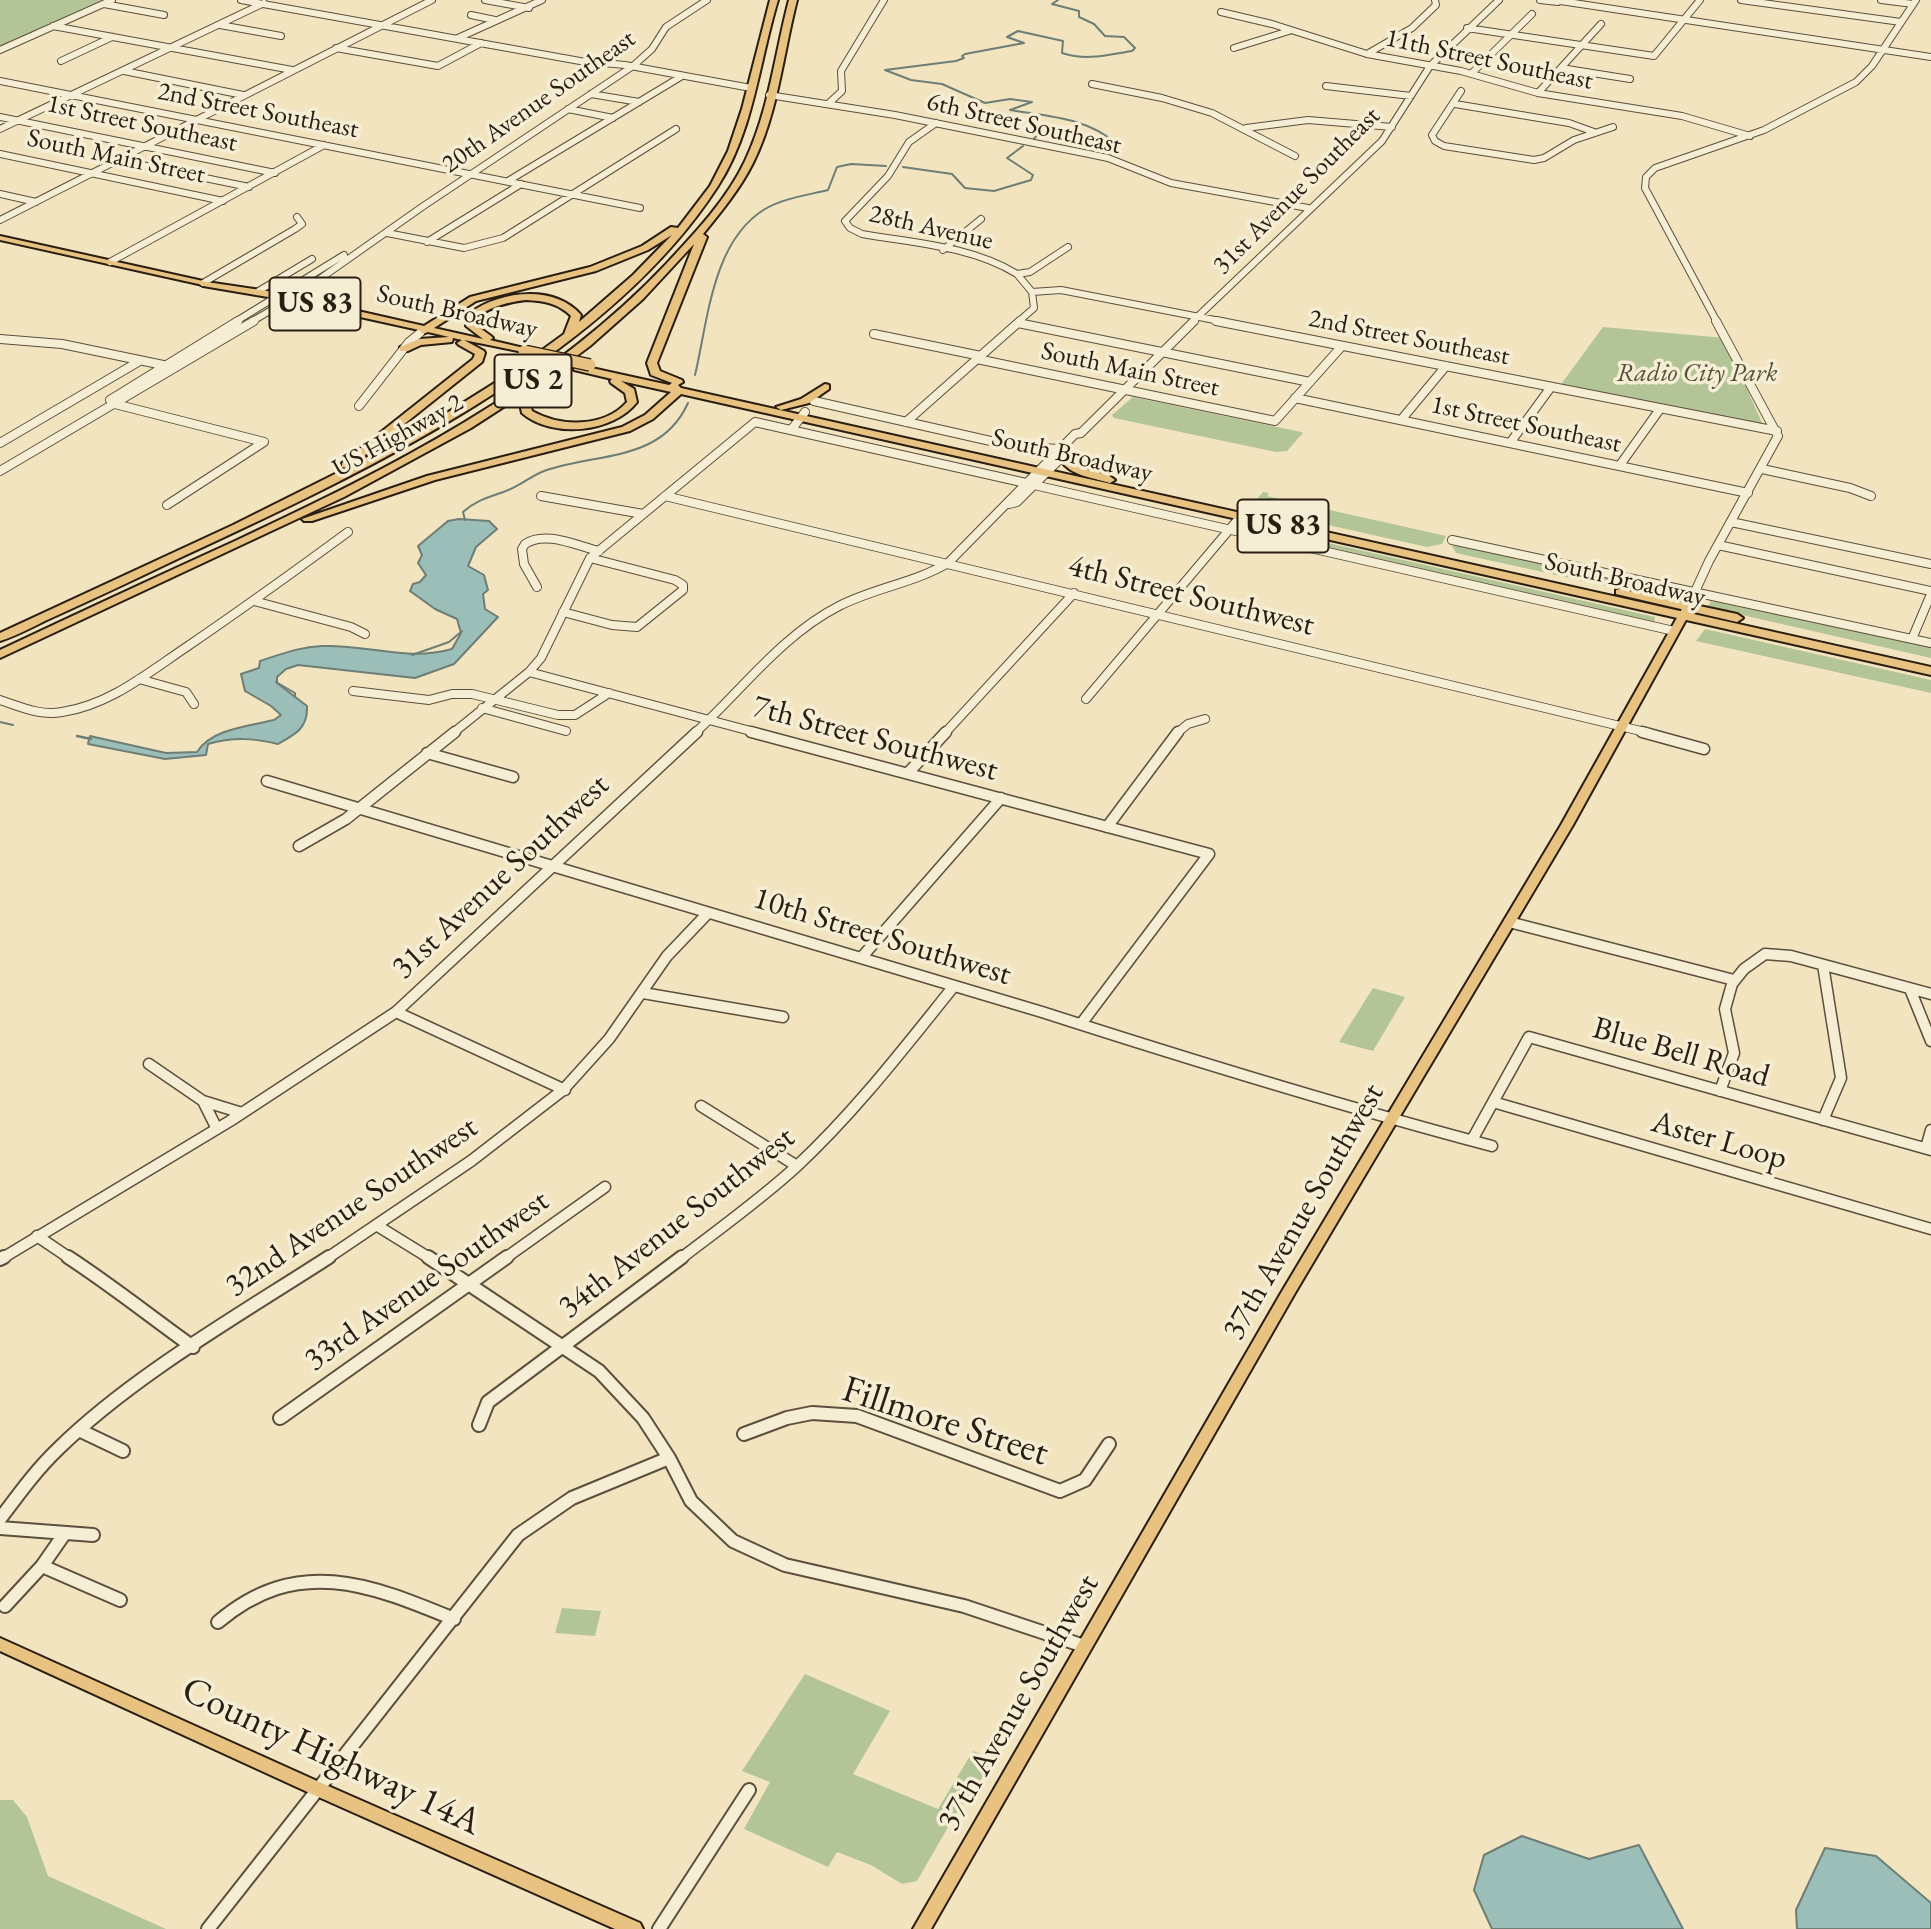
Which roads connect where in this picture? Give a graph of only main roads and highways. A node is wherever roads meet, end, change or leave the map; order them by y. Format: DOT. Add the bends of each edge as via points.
graph roads {
  1 [pos="774,0"];
  2 [pos="793,0"];
  3 [pos="759,53"];
  4 [pos="751,88"];
  5 [pos="769,95"];
  6 [pos="760,134"];
  7 [pos="703,202"];
  8 [pos="702,229"];
  9 [pos="0,238"];
  10 [pos="203,283"];
  11 [pos="282,299"];
  12 [pos="448,314"];
  13 [pos="395,324"];
  14 [pos="423,331"];
  15 [pos="456,341"];
  16 [pos="552,348"];
  17 [pos="519,351"];
  18 [pos="553,367"];
  19 [pos="583,367"];
  20 [pos="661,381"];
  21 [pos="825,387"];
  22 [pos="678,391"];
  23 [pos="709,398"];
  24 [pos="663,406"];
  25 [pos="776,406"];
  26 [pos="802,415"];
  27 [pos="1062,452"];
  28 [pos="1045,470"];
  29 [pos="1105,483"];
  30 [pos="1170,493"];
  31 [pos="270,512"];
  32 [pos="1241,513"];
  33 [pos="1311,533"];
  34 [pos="1441,553"];
  35 [pos="199,562"];
  36 [pos="1685,612"];
  37 [pos="55,628"];
  38 [pos="0,637"];
  39 [pos="0,654"];
  40 [pos="0,659"];
  41 [pos="1930,668"];
  42 [pos="0,1644"];
  43 [pos="634,1929"];
  44 [pos="922,1929"];
  1 -- 3 [label="highway, US Highway 2 / US 2"];
  2 -- 5 [label="highway, US Highway 2 / US 2"];
  3 -- 4 [label="highway, US Highway 2 / US 2"];
  3 -- 5 [label="highway" via="760,91"];
  4 -- 6 [label="highway" via="756,90"];
  4 -- 7 [label="highway, US Highway 2 / US 2" via="739,139"];
  5 -- 6 [label="highway, US Highway 2 / US 2"];
  6 -- 8 [label="highway, US Highway 2 / US 2" via="732,190"];
  7 -- 12 [label="highway" via="667,234 630,255 593,269 485,295"];
  7 -- 16 [label="highway, US Highway 2 / US 2" via="627,286"];
  8 -- 18 [label="highway, US Highway 2 / US 2" via="638,300"];
  8 -- 25 [label="highway" via="652,368 668,379"];
  9 -- 10 [label="main road, South Broadway / US 83"];
  10 -- 11 [label="highway, South Broadway / US 83"];
  10 -- 11 [label="highway, South Broadway / US 83"];
  11 -- 13 [label="highway, South Broadway / US 83"];
  12 -- 13 [label="highway" via="420,323"];
  12 -- 14 [label="highway"];
  13 -- 14 [label="highway, South Broadway / US 83"];
  13 -- 15 [label="highway" via="405,333 406,345"];
  14 -- 15 [label="highway, South Broadway / US 83"];
  14 -- 17 [label="highway, South Broadway / US 83"];
  15 -- 17 [label="highway, South Broadway / US 83"];
  15 -- 31 [label="highway" via="480,353 475,363 347,465"];
  16 -- 17 [label="highway" via="575,321 575,312 564,304 512,299 473,315 471,326 478,333"];
  16 -- 31 [label="highway, US Highway 2 / US 2" via="433,426"];
  17 -- 19 [label="highway, South Broadway / US 83"];
  18 -- 19 [label="highway" via="524,400 525,410 534,418 561,425 591,425 629,409 633,398 627,387"];
  18 -- 35 [label="highway, US Highway 2 / US 2" via="465,426 375,476"];
  19 -- 20 [label="highway, South Broadway / US 83"];
  19 -- 22 [label="highway, South Broadway / US 83"];
  20 -- 22 [label="highway"];
  20 -- 25 [label="highway, South Broadway / US 83"];
  21 -- 25 [label="highway" via="805,401"];
  22 -- 23 [label="highway, South Broadway / US 83"];
  22 -- 24 [label="highway"];
  23 -- 24 [label="highway" via="682,398"];
  23 -- 26 [label="highway, South Broadway / US 83"];
  24 -- 35 [label="highway" via="626,429 402,487"];
  25 -- 26 [label="highway, South Broadway / US 83"];
  26 -- 28 [label="highway, South Broadway / US 83"];
  26 -- 28 [label="highway, South Broadway / US 83" via="936,450"];
  27 -- 29 [label="highway" via="1067,465"];
  28 -- 29 [label="highway, South Broadway / US 83"];
  28 -- 30 [label="highway"];
  29 -- 30 [label="highway, South Broadway / US 83"];
  29 -- 32 [label="highway, South Broadway / US 83"];
  30 -- 32 [label="highway, South Broadway / US 83"];
  31 -- 38 [label="highway, US Highway 2 / US 2"];
  32 -- 33 [label="highway, South Broadway / US 83"];
  32 -- 34 [label="highway, South Broadway / US 83"];
  33 -- 34 [label="highway" via="1428,556"];
  33 -- 36 [label="highway, South Broadway / US 83"];
  34 -- 36 [label="highway, South Broadway / US 83"];
  35 -- 37 [label="highway, US Highway 2 / US 2"];
  36 -- 41 [label="highway, South Broadway / US 83"];
  36 -- 44 [label="main road, 37th Avenue Southwest"];
  37 -- 39 [label="highway, US Highway 2 / US 2"];
  37 -- 40 [label="highway"];
  42 -- 43 [label="main road, County Highway 14A"];
}
